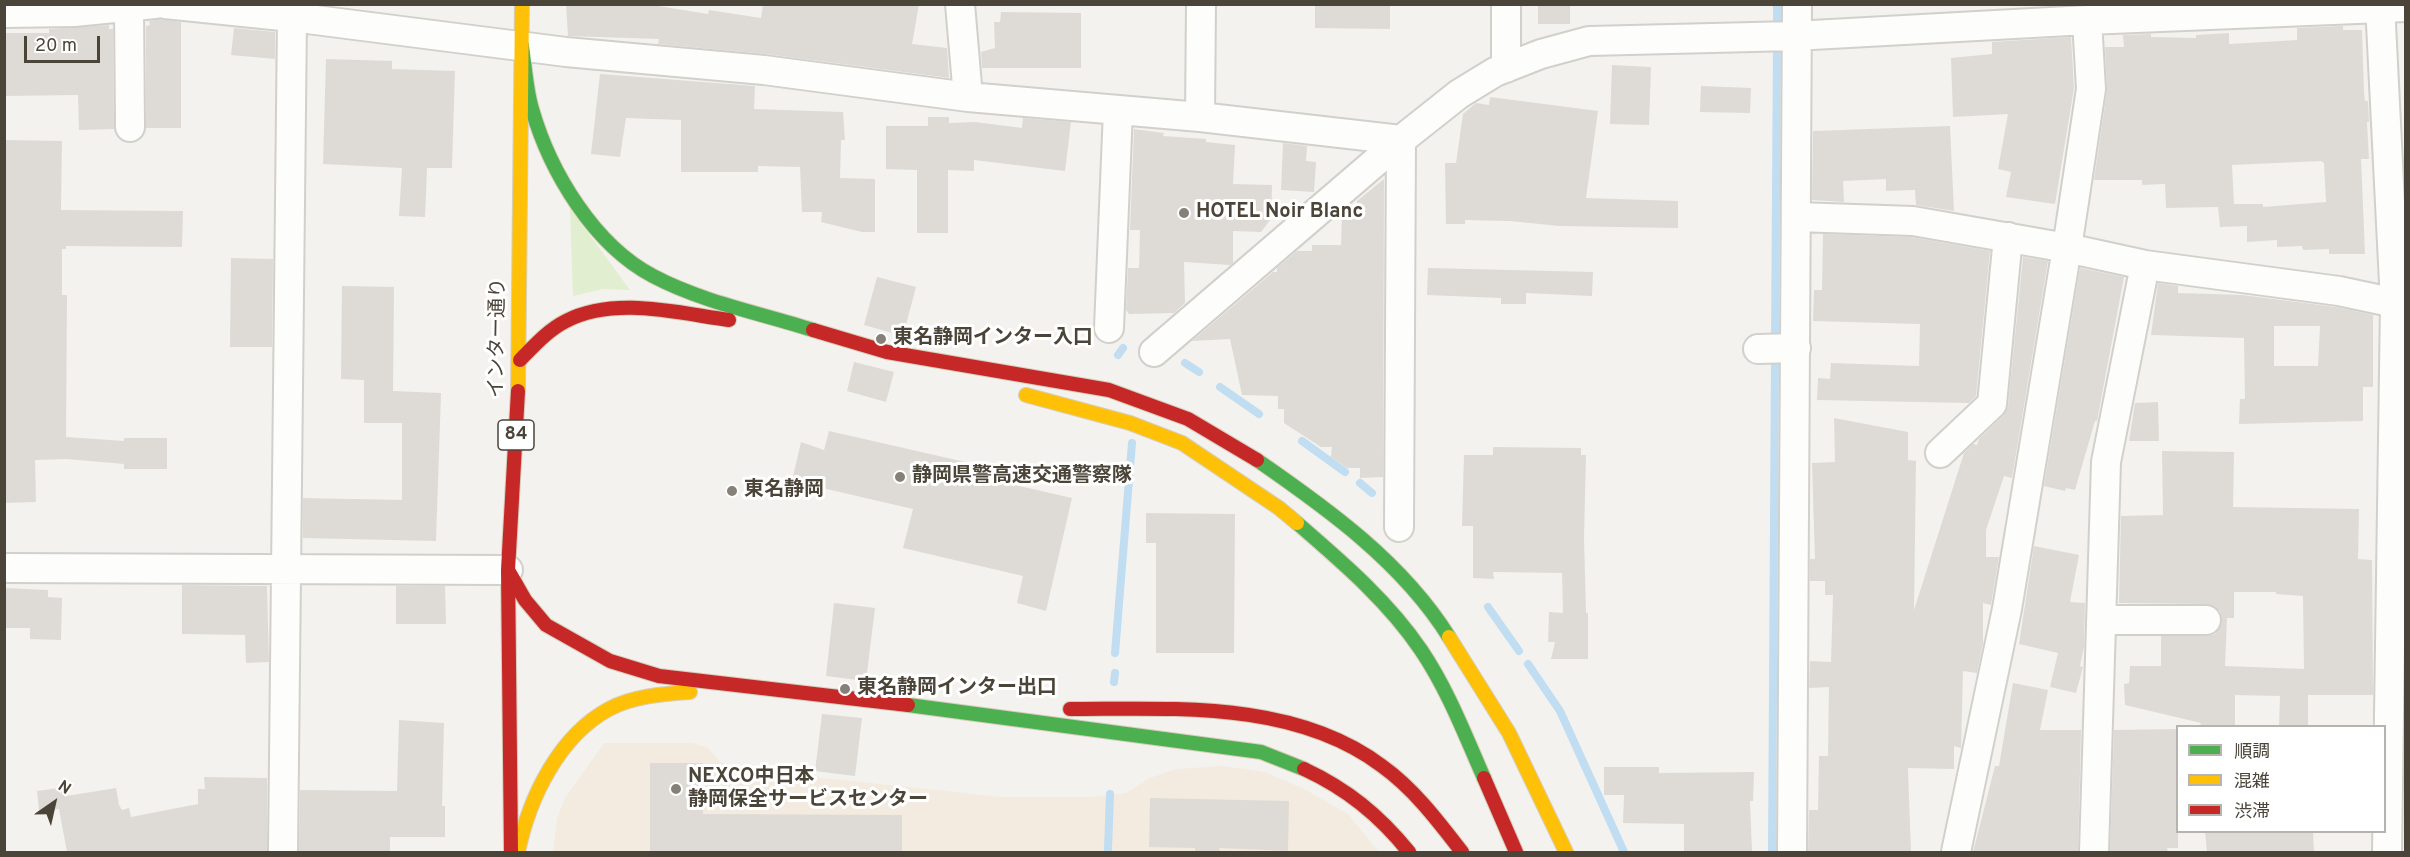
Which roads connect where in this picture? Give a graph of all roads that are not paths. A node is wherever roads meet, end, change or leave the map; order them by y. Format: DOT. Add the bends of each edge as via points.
graph roads {
  1 [pos="165,4"];
  2 [pos="522,4"];
  3 [pos="960,4"];
  4 [pos="1201,4"];
  5 [pos="1506,4"];
  6 [pos="1797,4"];
  7 [pos="142,6"];
  8 [pos="2389,7"];
  9 [pos="4,13"];
  10 [pos="291,17"];
  11 [pos="2087,20"];
  12 [pos="1796,36"];
  13 [pos="522,46"];
  14 [pos="1506,68"];
  15 [pos="968,97"];
  16 [pos="1118,110"];
  17 [pos="1200,117"];
  18 [pos="130,127"];
  19 [pos="1401,140"];
  20 [pos="1797,216"];
  21 [pos="2008,237"];
  22 [pos="2067,248"];
  23 [pos="2145,265"];
  24 [pos="2395,303"];
  25 [pos="1109,328"];
  26 [pos="813,330"];
  27 [pos="1793,348"];
  28 [pos="1758,349"];
  29 [pos="1154,352"];
  30 [pos="922,359"];
  31 [pos="520,360"];
  32 [pos="1940,453"];
  33 [pos="1399,527"];
  34 [pos="4,568"];
  35 [pos="286,569"];
  36 [pos="508,570"];
  37 [pos="2101,620"];
  38 [pos="2206,620"];
  39 [pos="2398,658"];
  40 [pos="757,687"];
  41 [pos="944,709"];
  42 [pos="2397,720"];
  43 [pos="283,852"];
  44 [pos="511,852"];
  45 [pos="518,852"];
  46 [pos="1409,852"];
  47 [pos="1462,852"];
  48 [pos="1516,852"];
  49 [pos="1566,852"];
  50 [pos="1792,852"];
  51 [pos="1956,852"];
  52 [pos="2094,852"];
  53 [pos="2387,852"];
  1 -- 10 [label="street"];
  2 -- 13 [label="main road, インター通り / 84"];
  3 -- 15 [label="street"];
  4 -- 17 [label="street"];
  5 -- 14 [label="street"];
  6 -- 12 [label="street"];
  7 -- 9 [label="street"];
  7 -- 18 [label="street"];
  8 -- 11 [label="street"];
  8 -- 24 [label="street"];
  10 -- 13 [label="street"];
  10 -- 35 [label="street"];
  11 -- 12 [label="street"];
  11 -- 22 [label="street" via="2091,88"];
  12 -- 14 [label="street" via="1589,41"];
  12 -- 20 [label="street"];
  13 -- 15 [label="street" via="764,70"];
  13 -- 26 [label="main road" via="532,110 547,146 573,195 604,236 631,262 659,280"];
  13 -- 31 [label="main road, インター通り / 84"];
  14 -- 19 [label="street" via="1459,94"];
  15 -- 16 [label="street"];
  16 -- 17 [label="street"];
  16 -- 25 [label="street"];
  17 -- 19 [label="street"];
  19 -- 29 [label="street"];
  19 -- 33 [label="street"];
  20 -- 21 [label="street" via="1912,222"];
  20 -- 27 [label="street"];
  21 -- 22 [label="street"];
  21 -- 32 [label="street" via="1992,404"];
  22 -- 23 [label="street"];
  22 -- 51 [label="street" via="2007,609"];
  23 -- 24 [label="street" via="2339,291"];
  23 -- 37 [label="street" via="2106,462"];
  24 -- 39 [label="street"];
  26 -- 30 [label="main road"];
  26 -- 31 [label="main road" via="627,307 593,310 566,321"];
  27 -- 28 [label="street"];
  27 -- 50 [label="street"];
  30 -- 48 [label="main road" via="1006,388 1130,423 1182,443 1280,508 1362,579 1421,650 1453,707"];
  30 -- 49 [label="main road" via="1109,390 1188,419 1319,503 1387,561 1439,621 1509,733"];
  31 -- 36 [label="main road, インター通り / 84"];
  34 -- 35 [label="street"];
  35 -- 36 [label="street"];
  35 -- 43 [label="street"];
  36 -- 40 [label="main road" via="525,600 546,625 610,661 659,676"];
  36 -- 44 [label="main road, インター通り / 84"];
  37 -- 38 [label="street"];
  37 -- 52 [label="street"];
  39 -- 42 [label="street"];
  40 -- 41 [label="main road"];
  40 -- 45 [label="main road" via="648,695 608,709 578,734 551,768 526,818"];
  41 -- 46 [label="main road" via="1261,752 1305,768 1346,790 1377,814"];
  41 -- 47 [label="main road" via="1214,710 1271,718 1321,732 1366,754 1407,783"];
  42 -- 53 [label="street"];
}
